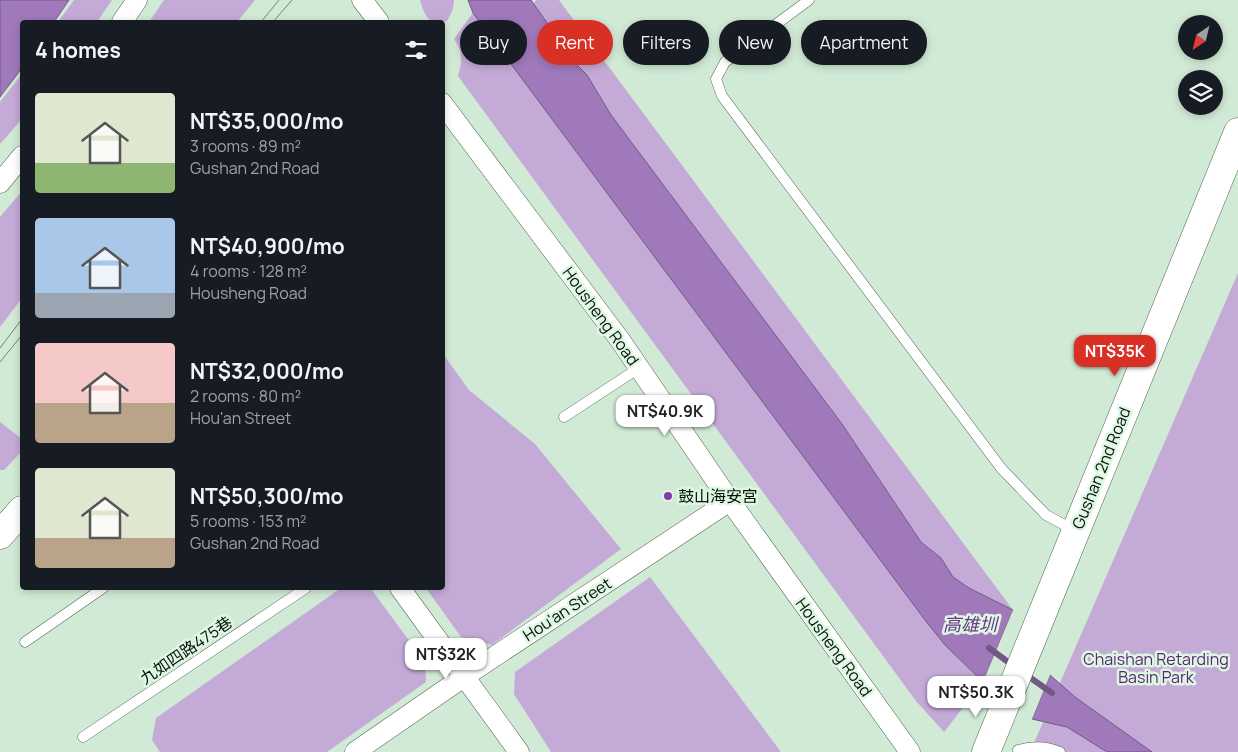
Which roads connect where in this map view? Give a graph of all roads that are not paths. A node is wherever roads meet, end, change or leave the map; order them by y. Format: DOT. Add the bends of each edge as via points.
graph roads {
  1 [pos="137,0"];
  2 [pos="362,0"];
  3 [pos="809,0"];
  4 [pos="123,20"];
  5 [pos="377,20"];
  6 [pos="445,107"];
  7 [pos="1238,132"];
  8 [pos="20,158"];
  9 [pos="0,183"];
  10 [pos="639,368"];
  11 [pos="564,417"];
  12 [pos="730,501"];
  13 [pos="20,512"];
  14 [pos="1075,531"];
  15 [pos="0,536"];
  16 [pos="100,590"];
  17 [pos="303,590"];
  18 [pos="401,590"];
  19 [pos="25,642"];
  20 [pos="465,676"];
  21 [pos="83,737"];
  22 [pos="1018,750"];
  23 [pos="355,752"];
  24 [pos="519,752"];
  25 [pos="910,752"];
  26 [pos="986,752"];
  27 [pos="1060,752"];
  1 -- 4 [label="street"];
  2 -- 5 [label="street"];
  3 -- 14 [label="lane" via="726,62 716,79 722,96 1001,468 1046,515"];
  6 -- 10 [label="street, Housheng Road"];
  7 -- 14 [label="street, Gushan 2nd Road"];
  8 -- 9 [label="street"];
  10 -- 11 [label="lane"];
  10 -- 12 [label="street, Housheng Road"];
  12 -- 20 [label="street, Hou'an Street"];
  12 -- 25 [label="street, Housheng Road"];
  13 -- 15 [label="street"];
  14 -- 26 [label="street, Gushan 2nd Road"];
  16 -- 19 [label="lane"];
  17 -- 21 [label="lane, 九如四路475巷"];
  18 -- 20 [label="street"];
  20 -- 23 [label="street, Hou'an Street"];
  20 -- 24 [label="street"];
  22 -- 27 [label="lane" via="1030,747"];
}
